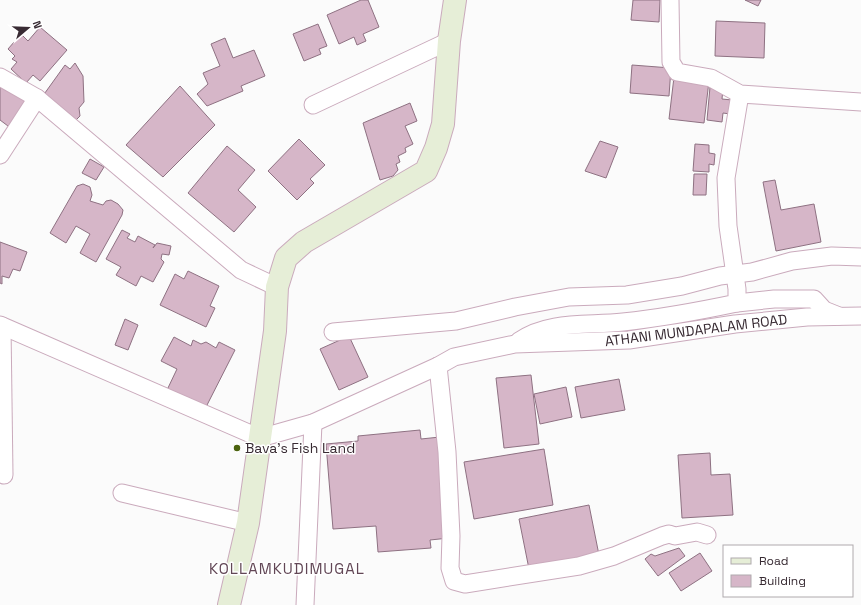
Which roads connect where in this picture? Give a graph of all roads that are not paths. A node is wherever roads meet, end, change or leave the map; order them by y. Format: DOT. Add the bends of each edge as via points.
graph roads {
  1 [pos="455,0"];
  2 [pos="670,0"];
  3 [pos="449,41"];
  4 [pos="0,77"];
  5 [pos="740,94"];
  6 [pos="37,98"];
  7 [pos="861,102"];
  8 [pos="313,104"];
  9 [pos="0,156"];
  10 [pos="861,257"];
  11 [pos="736,274"];
  12 [pos="276,286"];
  13 [pos="737,303"];
  14 [pos="839,316"];
  15 [pos="861,316"];
  16 [pos="1,325"];
  17 [pos="333,332"];
  18 [pos="515,344"];
  19 [pos="438,366"];
  20 [pos="313,423"];
  21 [pos="260,438"];
  22 [pos="4,475"];
  23 [pos="122,493"];
  24 [pos="248,523"];
  25 [pos="707,534"];
  26 [pos="229,605"];
  27 [pos="305,605"];
  1 -- 3 [label="street"];
  2 -- 5 [label="street" via="671,62 677,72 711,78"];
  3 -- 8 [label="street"];
  3 -- 12 [label="street" via="443,124 426,171 304,242 286,258"];
  4 -- 6 [label="street"];
  5 -- 7 [label="street"];
  5 -- 11 [label="street" via="726,178 728,226"];
  6 -- 9 [label="street"];
  6 -- 12 [label="street" via="241,270"];
  10 -- 11 [label="street" via="832,256 792,261"];
  11 -- 13 [label="street"];
  11 -- 17 [label="street" via="627,295 569,297 456,321"];
  12 -- 21 [label="street" via="276,331"];
  13 -- 14 [label="street" via="814,299 824,310"];
  13 -- 18 [label="street" via="678,315 559,326 528,335"];
  14 -- 15 [label="street, ATHANI MUNDAPALAM ROAD"];
  14 -- 18 [label="street, ATHANI MUNDAPALAM ROAD" via="735,324 629,340"];
  16 -- 21 [label="street"];
  16 -- 22 [label="street"];
  18 -- 19 [label="street, ATHANI MUNDAPALAM ROAD" via="454,357"];
  19 -- 20 [label="street, ATHANI MUNDAPALAM ROAD"];
  19 -- 25 [label="street" via="447,452 450,568 454,581 465,584 579,566 614,556 669,534"];
  20 -- 21 [label="street, ATHANI MUNDAPALAM ROAD"];
  20 -- 27 [label="street"];
  21 -- 24 [label="street"];
  23 -- 24 [label="street"];
  24 -- 26 [label="street"];
}
